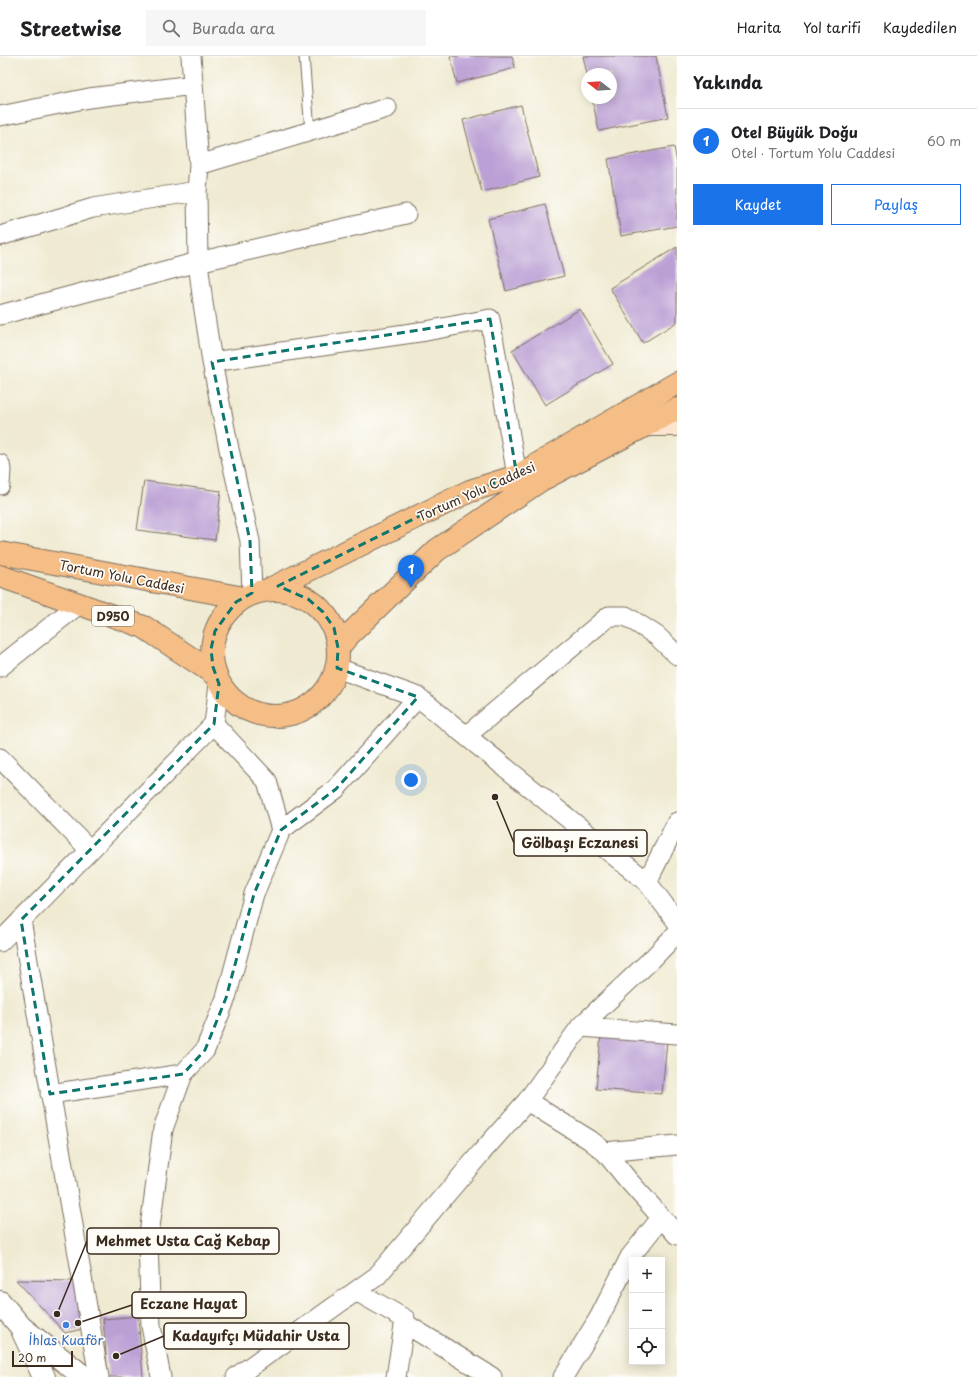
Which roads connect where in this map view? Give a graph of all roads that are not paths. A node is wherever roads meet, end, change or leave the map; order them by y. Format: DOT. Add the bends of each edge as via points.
graph roads {
  1 [pos="191,56"];
  2 [pos="304,56"];
  3 [pos="193,86"];
  4 [pos="387,108"];
  5 [pos="0,116"];
  6 [pos="310,131"];
  7 [pos="200,165"];
  8 [pos="197,191"];
  9 [pos="406,214"];
  10 [pos="0,236"];
  11 [pos="198,262"];
  12 [pos="0,315"];
  13 [pos="212,362"];
  14 [pos="677,383"];
  15 [pos="677,408"];
  16 [pos="647,425"];
  17 [pos="677,425"];
  18 [pos="0,464"];
  19 [pos="517,476"];
  20 [pos="0,485"];
  21 [pos="0,553"];
  22 [pos="0,576"];
  23 [pos="255,594"];
  24 [pos="79,604"];
  25 [pos="677,655"];
  26 [pos="337,658"];
  27 [pos="0,667"];
  28 [pos="217,680"];
  29 [pos="418,697"];
  30 [pos="214,724"];
  31 [pos="466,736"];
  32 [pos="0,758"];
  33 [pos="677,822"];
  34 [pos="281,830"];
  35 [pos="90,850"];
  36 [pos="647,882"];
  37 [pos="21,920"];
  38 [pos="677,922"];
  39 [pos="677,933"];
  40 [pos="0,942"];
  41 [pos="580,1027"];
  42 [pos="677,1034"];
  43 [pos="183,1074"];
  44 [pos="50,1094"];
  45 [pos="527,1101"];
  46 [pos="677,1145"];
  47 [pos="605,1152"];
  48 [pos="660,1218"];
  49 [pos="677,1235"];
  50 [pos="356,1291"];
  51 [pos="0,1302"];
  52 [pos="404,1323"];
  53 [pos="21,1327"];
  54 [pos="44,1377"];
  55 [pos="84,1377"];
  56 [pos="99,1377"];
  57 [pos="161,1377"];
  58 [pos="236,1377"];
  59 [pos="396,1377"];
  60 [pos="492,1377"];
  61 [pos="563,1377"];
  1 -- 3 [label="street"];
  2 -- 6 [label="lane"];
  3 -- 5 [label="street" via="89,98"];
  3 -- 7 [label="street"];
  4 -- 6 [label="street"];
  6 -- 7 [label="street"];
  7 -- 8 [label="street"];
  8 -- 10 [label="street" via="93,208"];
  8 -- 11 [label="street"];
  9 -- 11 [label="street"];
  11 -- 12 [label="street"];
  11 -- 13 [label="street"];
  13 -- 19 [label="street" via="426,331 490,319"];
  13 -- 23 [label="street" via="250,541"];
  14 -- 19 [label="highway, Tortum Yolu Caddesi"];
  15 -- 16 [label="highway, Tortum Yolu Caddesi"];
  16 -- 17 [label="main road"];
  16 -- 26 [label="highway, Tortum Yolu Caddesi" via="541,480 437,550 347,637"];
  18 -- 20 [label="street"];
  19 -- 23 [label="highway, Tortum Yolu Caddesi" via="470,491"];
  21 -- 23 [label="highway, Tortum Yolu Caddesi"];
  22 -- 24 [label="highway, Tortum Yolu Caddesi / D950"];
  23 -- 26 [label="highway, Tortum Yolu Caddesi" via="290,591 308,599 323,612 334,628"];
  23 -- 28 [label="highway, Tortum Yolu Caddesi" via="236,602 224,615 215,631 211,649"];
  24 -- 27 [label="street"];
  24 -- 28 [label="highway, Tortum Yolu Caddesi / D950" via="144,627"];
  25 -- 31 [label="street" via="657,636 626,616 609,616"];
  26 -- 28 [label="highway, Tortum Yolu Caddesi" via="329,686 316,701 300,712 280,717 262,716 245,710 230,699"];
  26 -- 29 [label="street"];
  28 -- 30 [label="street"];
  29 -- 31 [label="street"];
  29 -- 34 [label="street" via="336,788"];
  30 -- 34 [label="street" via="267,782"];
  30 -- 35 [label="street"];
  31 -- 36 [label="street"];
  32 -- 35 [label="street"];
  33 -- 36 [label="street"];
  34 -- 43 [label="street" via="254,894 226,998 205,1050"];
  35 -- 37 [label="street"];
  36 -- 38 [label="street"];
  37 -- 40 [label="street"];
  37 -- 44 [label="street"];
  39 -- 41 [label="street"];
  41 -- 42 [label="street"];
  41 -- 45 [label="street"];
  43 -- 44 [label="street"];
  43 -- 57 [label="street" via="163,1129 148,1242 151,1326"];
  44 -- 56 [label="street"];
  45 -- 47 [label="street"];
  45 -- 50 [label="street" via="377,1276"];
  46 -- 47 [label="street"];
  47 -- 48 [label="street"];
  48 -- 49 [label="street"];
  48 -- 61 [label="street" via="630,1257 599,1318"];
  50 -- 52 [label="street" via="405,1318"];
  50 -- 58 [label="street"];
  51 -- 53 [label="street"];
  52 -- 59 [label="street"];
  52 -- 60 [label="street"];
  53 -- 54 [label="street"];
  53 -- 55 [label="street"];
}
